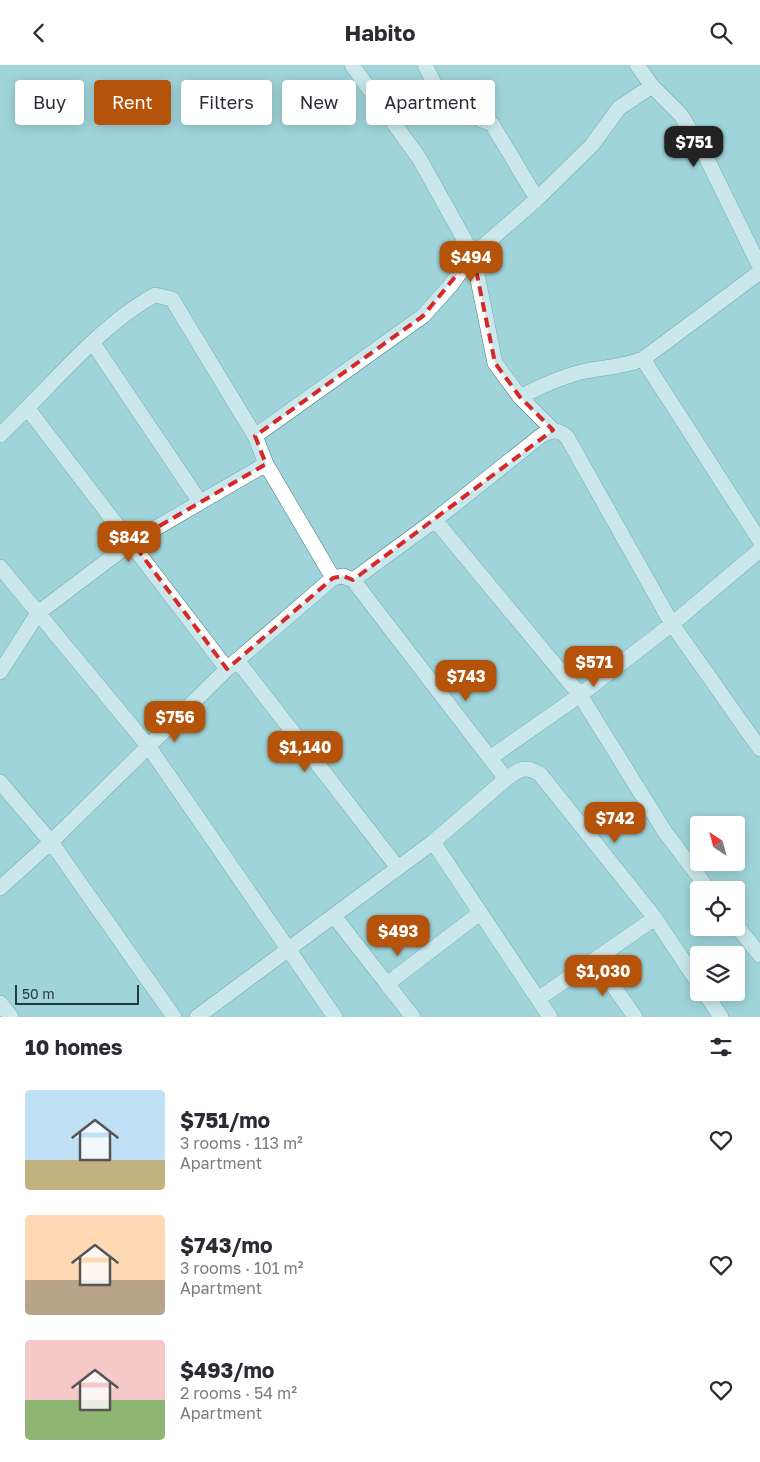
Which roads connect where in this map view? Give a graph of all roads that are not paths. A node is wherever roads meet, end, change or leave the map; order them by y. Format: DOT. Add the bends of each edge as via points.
graph roads {
  1 [pos="352,65"];
  2 [pos="425,65"];
  3 [pos="637,65"];
  4 [pos="652,86"];
  5 [pos="537,199"];
  6 [pos="473,255"];
  7 [pos="760,267"];
  8 [pos="760,272"];
  9 [pos="93,343"];
  10 [pos="643,359"];
  11 [pos="520,397"];
  12 [pos="28,409"];
  13 [pos="553,430"];
  14 [pos="0,435"];
  15 [pos="255,436"];
  16 [pos="266,464"];
  17 [pos="200,502"];
  18 [pos="435,520"];
  19 [pos="760,541"];
  20 [pos="132,542"];
  21 [pos="760,550"];
  22 [pos="0,567"];
  23 [pos="333,578"];
  24 [pos="353,580"];
  25 [pos="38,613"];
  26 [pos="672,625"];
  27 [pos="232,665"];
  28 [pos="0,672"];
  29 [pos="580,695"];
  30 [pos="149,747"];
  31 [pos="760,749"];
  32 [pos="490,758"];
  33 [pos="506,779"];
  34 [pos="0,782"];
  35 [pos="51,842"];
  36 [pos="433,842"];
  37 [pos="398,868"];
  38 [pos="703,881"];
  39 [pos="0,888"];
  40 [pos="480,913"];
  41 [pos="334,916"];
  42 [pos="655,918"];
  43 [pos="745,936"];
  44 [pos="288,949"];
  45 [pos="760,955"];
  46 [pos="595,960"];
  47 [pos="690,970"];
  48 [pos="387,984"];
  49 [pos="538,999"];
  50 [pos="710,1001"];
  51 [pos="0,1003"];
  52 [pos="11,1017"];
  53 [pos="174,1017"];
  54 [pos="197,1017"];
  55 [pos="335,1017"];
  56 [pos="413,1017"];
  57 [pos="550,1017"];
  58 [pos="635,1017"];
  59 [pos="721,1017"];
  1 -- 6 [label="street" via="419,158"];
  2 -- 5 [label="street" via="434,83 457,110 492,124"];
  3 -- 4 [label="street"];
  4 -- 5 [label="street" via="619,108 592,145"];
  4 -- 7 [label="street" via="682,115"];
  5 -- 6 [label="street"];
  6 -- 11 [label="street" via="495,363"];
  6 -- 15 [label="street" via="423,315"];
  8 -- 10 [label="street"];
  9 -- 12 [label="street"];
  9 -- 15 [label="street" via="135,306 155,295 172,299"];
  9 -- 17 [label="street"];
  10 -- 11 [label="street" via="621,367 585,371 551,381"];
  10 -- 19 [label="street"];
  11 -- 13 [label="street"];
  12 -- 14 [label="street"];
  12 -- 20 [label="street"];
  13 -- 18 [label="street" via="542,435"];
  13 -- 26 [label="street" via="567,437"];
  15 -- 16 [label="street"];
  16 -- 17 [label="street"];
  16 -- 23 [label="street"];
  17 -- 20 [label="street"];
  18 -- 24 [label="street"];
  18 -- 29 [label="street"];
  20 -- 25 [label="street"];
  20 -- 27 [label="street"];
  21 -- 26 [label="street"];
  22 -- 25 [label="street"];
  23 -- 24 [label="street" via="343,576"];
  23 -- 27 [label="street"];
  24 -- 32 [label="street"];
  25 -- 28 [label="street"];
  25 -- 30 [label="street"];
  26 -- 29 [label="street"];
  26 -- 31 [label="street"];
  27 -- 30 [label="street"];
  27 -- 37 [label="street"];
  29 -- 32 [label="street"];
  29 -- 38 [label="street" via="664,832"];
  30 -- 35 [label="street"];
  30 -- 44 [label="street"];
  32 -- 33 [label="street"];
  33 -- 36 [label="street"];
  33 -- 42 [label="street" via="521,768 530,768 540,774"];
  34 -- 35 [label="street"];
  35 -- 39 [label="street"];
  35 -- 53 [label="street"];
  36 -- 37 [label="street"];
  36 -- 40 [label="street"];
  37 -- 41 [label="street"];
  40 -- 48 [label="street"];
  40 -- 49 [label="street"];
  41 -- 44 [label="street"];
  41 -- 48 [label="street"];
  42 -- 46 [label="street"];
  42 -- 47 [label="street"];
  43 -- 45 [label="street"];
  44 -- 54 [label="street"];
  44 -- 55 [label="street"];
  46 -- 49 [label="street"];
  46 -- 58 [label="street"];
  48 -- 56 [label="street"];
  49 -- 57 [label="street"];
  50 -- 59 [label="street"];
  51 -- 52 [label="street"];
}
